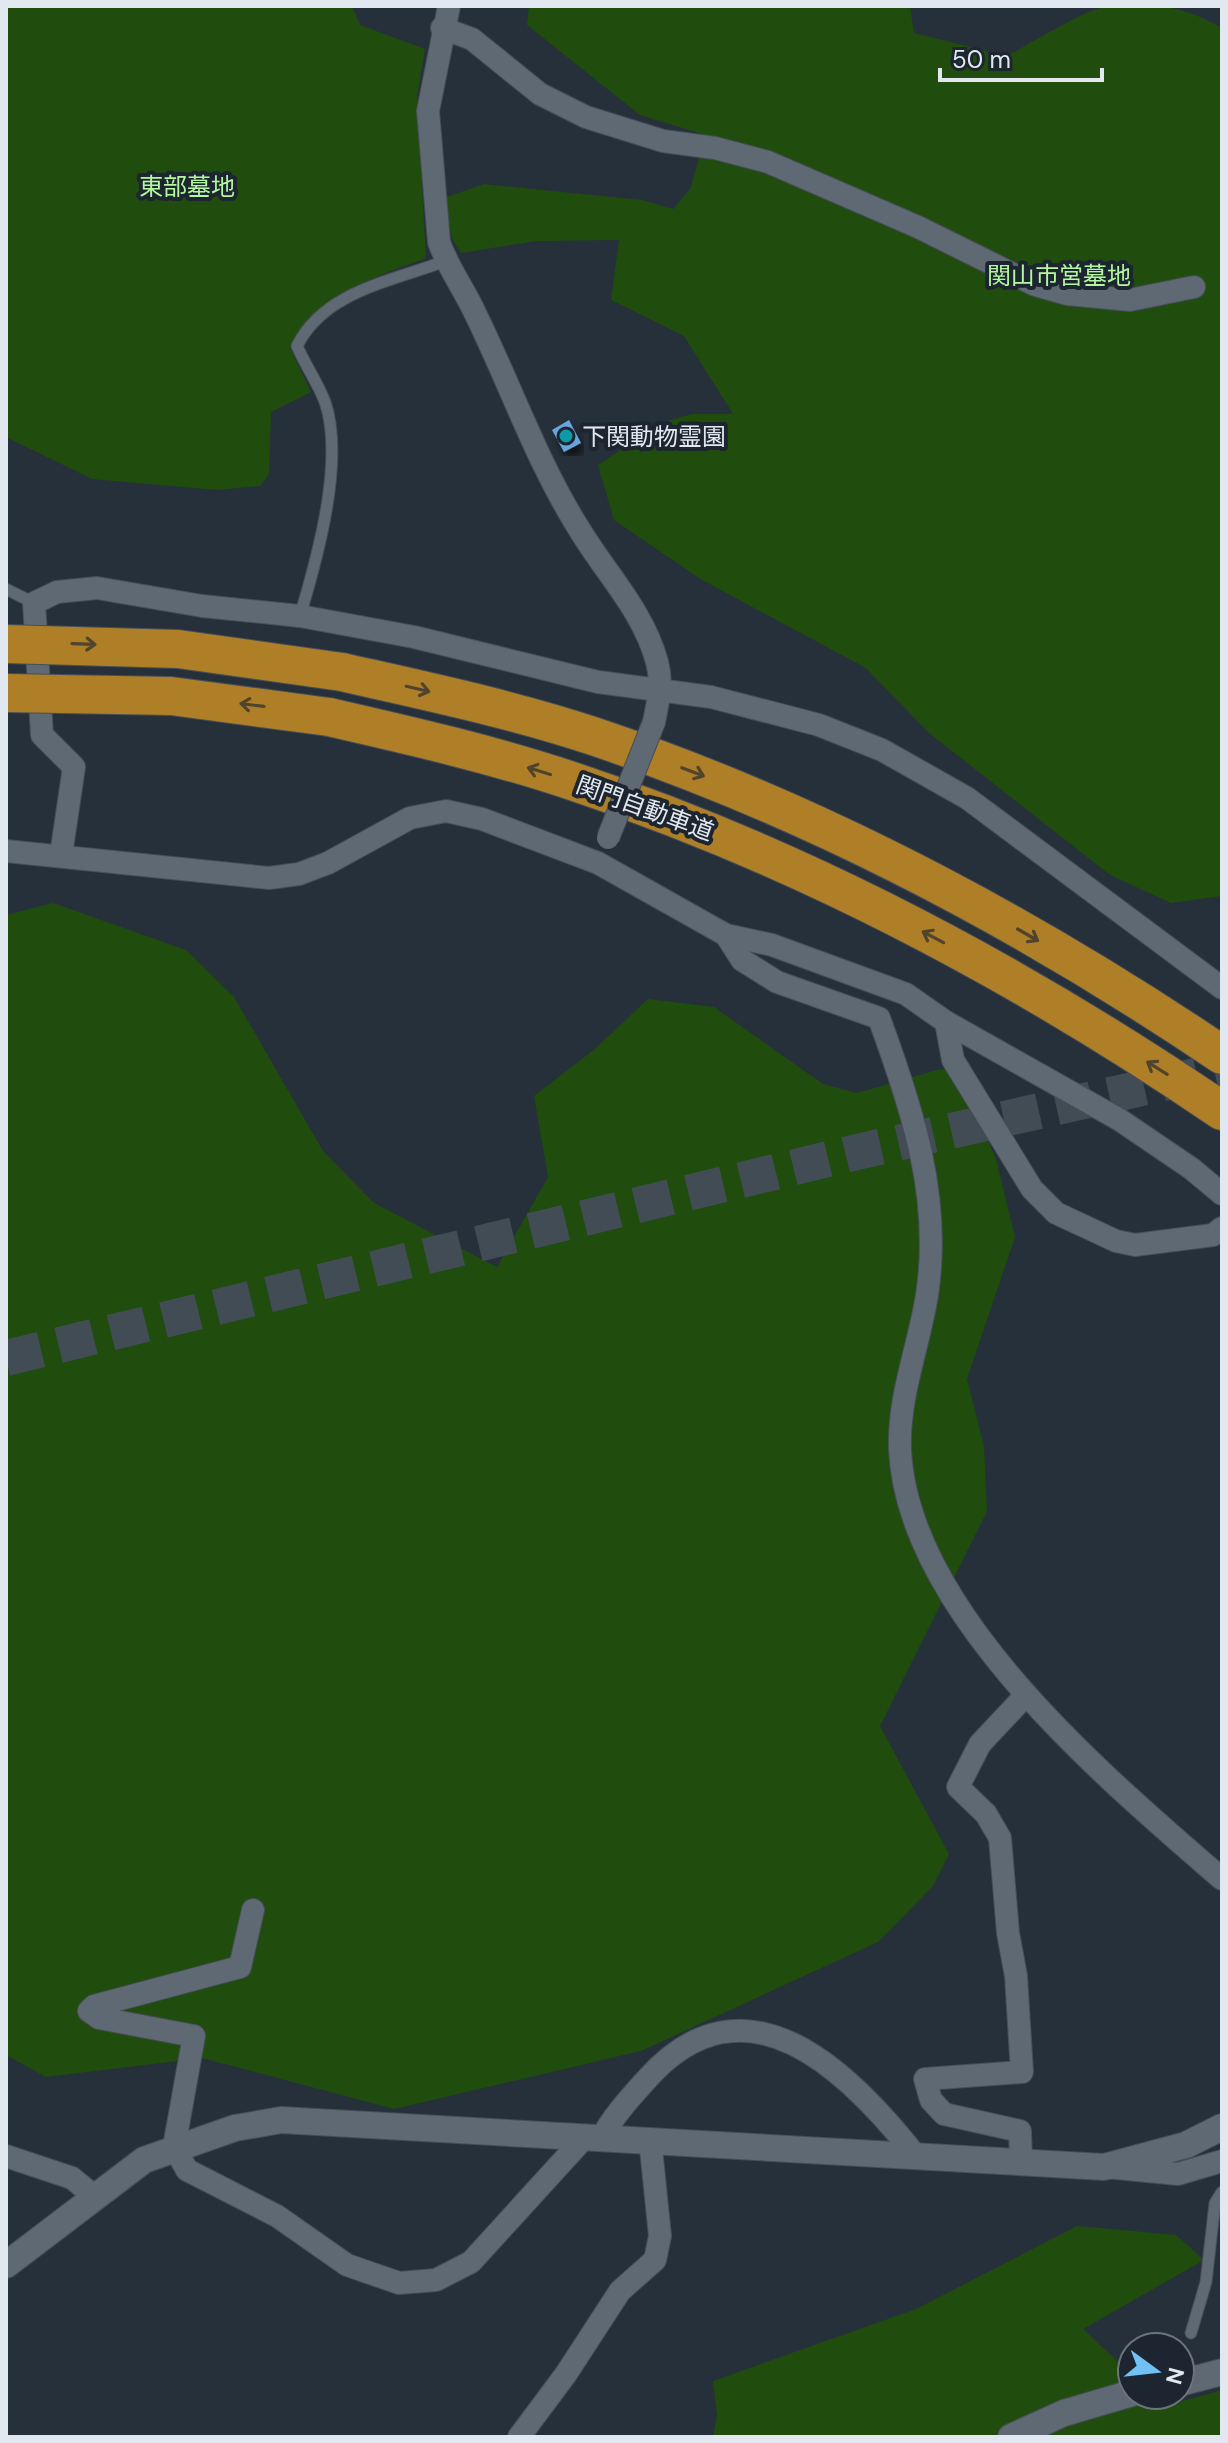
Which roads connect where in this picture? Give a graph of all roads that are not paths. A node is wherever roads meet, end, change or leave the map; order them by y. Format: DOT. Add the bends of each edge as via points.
graph roads {
  1 [pos="446,17"];
  2 [pos="445,261"];
  3 [pos="1194,287"];
  4 [pos="6,589"];
  5 [pos="34,603"];
  6 [pos="300,616"];
  7 [pos="6,644"];
  8 [pos="661,689"];
  9 [pos="6,693"];
  10 [pos="6,851"];
  11 [pos="61,855"];
  12 [pos="598,863"];
  13 [pos="726,935"];
  14 [pos="1222,988"];
  15 [pos="946,1022"];
  16 [pos="1222,1055"];
  17 [pos="1222,1111"];
  18 [pos="1222,1194"];
  19 [pos="1222,1228"];
  20 [pos="1026,1695"];
  21 [pos="1222,1879"];
  22 [pos="253,1910"];
  23 [pos="1222,2127"];
  24 [pos="594,2137"];
  25 [pos="650,2139"];
  26 [pos="174,2147"];
  27 [pos="915,2155"];
  28 [pos="6,2156"];
  29 [pos="1021,2160"];
  30 [pos="1222,2161"];
  31 [pos="1104,2167"];
  32 [pos="1222,2192"];
  33 [pos="94,2196"];
  34 [pos="6,2265"];
  35 [pos="1192,2331"];
  36 [pos="1222,2372"];
  37 [pos="1196,2379"];
  38 [pos="1116,2398"];
  39 [pos="519,2437"];
  40 [pos="1011,2437"];
  1 -- 2 [label="street" via="428,111 433,201"];
  1 -- 3 [label="street" via="540,94 575,113 663,141 768,162 904,220 1035,285 1130,300"];
  2 -- 6 [label="lane" via="345,298 310,326 297,346 324,401 330,476 327,518"];
  2 -- 8 [label="street" via="475,312 537,453 580,531 641,616"];
  4 -- 5 [label="lane"];
  5 -- 6 [label="street" via="57,592 97,588"];
  5 -- 11 [label="street" via="42,735 68,760 75,777"];
  6 -- 8 [label="street" via="414,637 598,682"];
  7 -- 16 [label="highway, 関門自動車道, one-way, bridge" via="178,649 342,672 479,702 592,736 763,802 886,858 1101,977"];
  8 -- 12 [label="street, bridge" via="654,722"];
  8 -- 14 [label="street" via="778,712 882,750 1009,827"];
  17 -- 9 [label="highway, 関門自動車道, one-way, bridge" via="1076,1016 861,899 749,847 575,782 329,717 171,696"];
  10 -- 11 [label="street"];
  11 -- 12 [label="street" via="269,878 299,874 410,818 446,811 529,835"];
  12 -- 13 [label="street"];
  13 -- 15 [label="street" via="772,945 889,986"];
  13 -- 20 [label="street" via="742,960 777,982 879,1018 918,1134 931,1225 927,1295 901,1419 903,1479 920,1535 939,1572 979,1636"];
  15 -- 18 [label="street" via="1120,1120"];
  15 -- 19 [label="street" via="953,1060 1032,1189 1056,1213 1135,1245 1213,1235"];
  20 -- 21 [label="street" via="1056,1729"];
  20 -- 29 [label="street" via="980,1744 958,1787 986,1814 1000,1838 1022,2072 925,2079 931,2100 944,2114 1020,2131"];
  22 -- 26 [label="street" via="240,1967 89,2011 99,2018 194,2036"];
  23 -- 31 [label="street" via="1186,2145"];
  24 -- 25 [label="street"];
  24 -- 26 [label="street" via="300,2118 235,2128"];
  24 -- 26 [label="street" via="471,2262 436,2280 414,2283 347,2265 277,2216 187,2170"];
  24 -- 27 [label="street" via="676,2052 711,2035 748,2031 780,2036 845,2081 877,2108"];
  25 -- 27 [label="street"];
  25 -- 39 [label="street" via="660,2236 655,2260 620,2291"];
  26 -- 33 [label="street" via="144,2160"];
  27 -- 29 [label="street"];
  28 -- 33 [label="street" via="72,2178"];
  29 -- 31 [label="street"];
  30 -- 31 [label="street" via="1191,2173 1166,2175"];
  32 -- 35 [label="lane" via="1215,2203 1206,2282"];
  33 -- 34 [label="street"];
  36 -- 37 [label="street"];
  38 -- 40 [label="street"];
}
